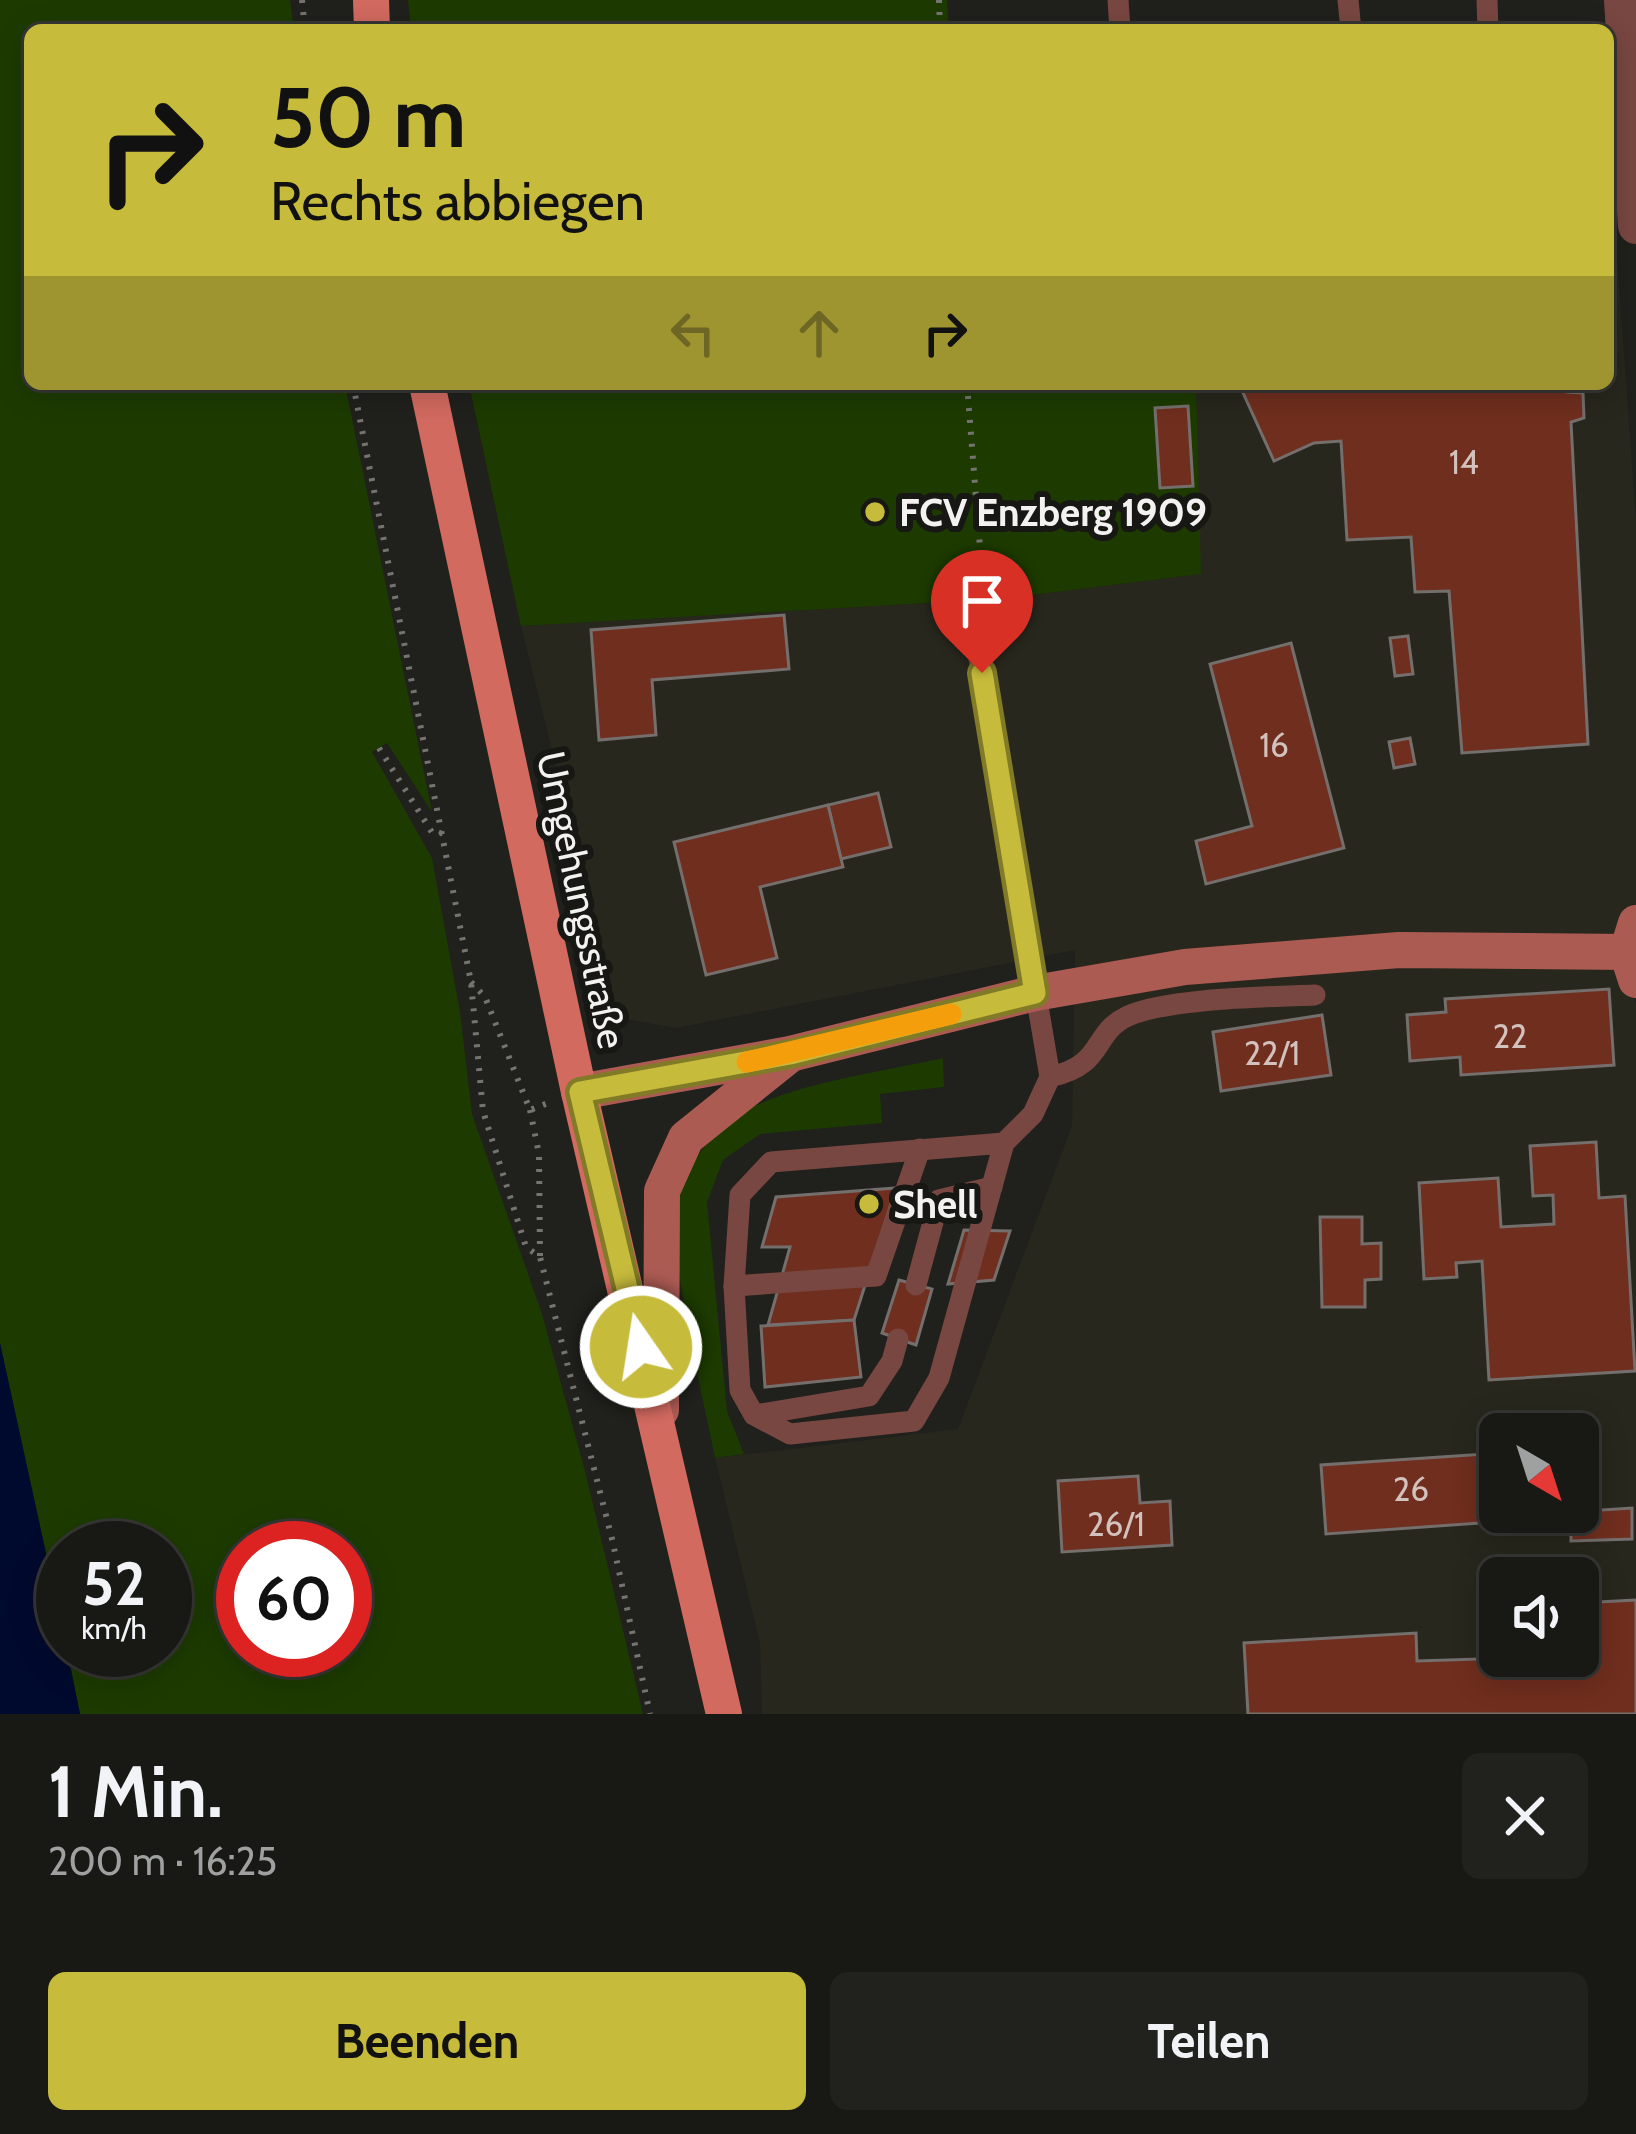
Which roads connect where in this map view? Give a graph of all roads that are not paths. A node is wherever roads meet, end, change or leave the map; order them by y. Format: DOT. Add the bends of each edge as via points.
graph roads {
  1 [pos="1622,0"];
  2 [pos="1620,161"];
  3 [pos="1636,226"];
  4 [pos="428,390"];
  5 [pos="974,629"];
  6 [pos="1633,952"];
  7 [pos="1035,993"];
  8 [pos="1315,994"];
  9 [pos="790,1054"];
  10 [pos="1051,1077"];
  11 [pos="580,1092"];
  12 [pos="1004,1142"];
  13 [pos="920,1150"];
  14 [pos="992,1186"];
  15 [pos="916,1285"];
  16 [pos="734,1286"];
  17 [pos="898,1339"];
  18 [pos="754,1415"];
  19 [pos="661,1432"];
  20 [pos="724,1714"];
  1 -- 2 [label="street"];
  2 -- 3 [label="street"];
  4 -- 11 [label="main road, Umgehungsstraße"];
  5 -- 7 [label="lane"];
  6 -- 7 [label="main road" via="1295,956"];
  7 -- 9 [label="main road"];
  7 -- 10 [label="lane"];
  8 -- 10 [label="lane" via="1129,1016 1092,1058"];
  9 -- 11 [label="main road"];
  9 -- 19 [label="main road" via="686,1138 662,1191"];
  10 -- 12 [label="lane" via="1033,1114"];
  11 -- 19 [label="main road, Umgehungsstraße"];
  12 -- 13 [label="lane"];
  12 -- 14 [label="lane"];
  13 -- 16 [label="lane" via="876,1276"];
  13 -- 16 [label="lane" via="771,1162 740,1195"];
  14 -- 15 [label="lane" via="939,1200"];
  14 -- 18 [label="lane" via="939,1378 914,1421 790,1434"];
  16 -- 18 [label="lane" via="740,1390"];
  17 -- 18 [label="lane" via="869,1396"];
  19 -- 20 [label="main road, Umgehungsstraße"];
}
